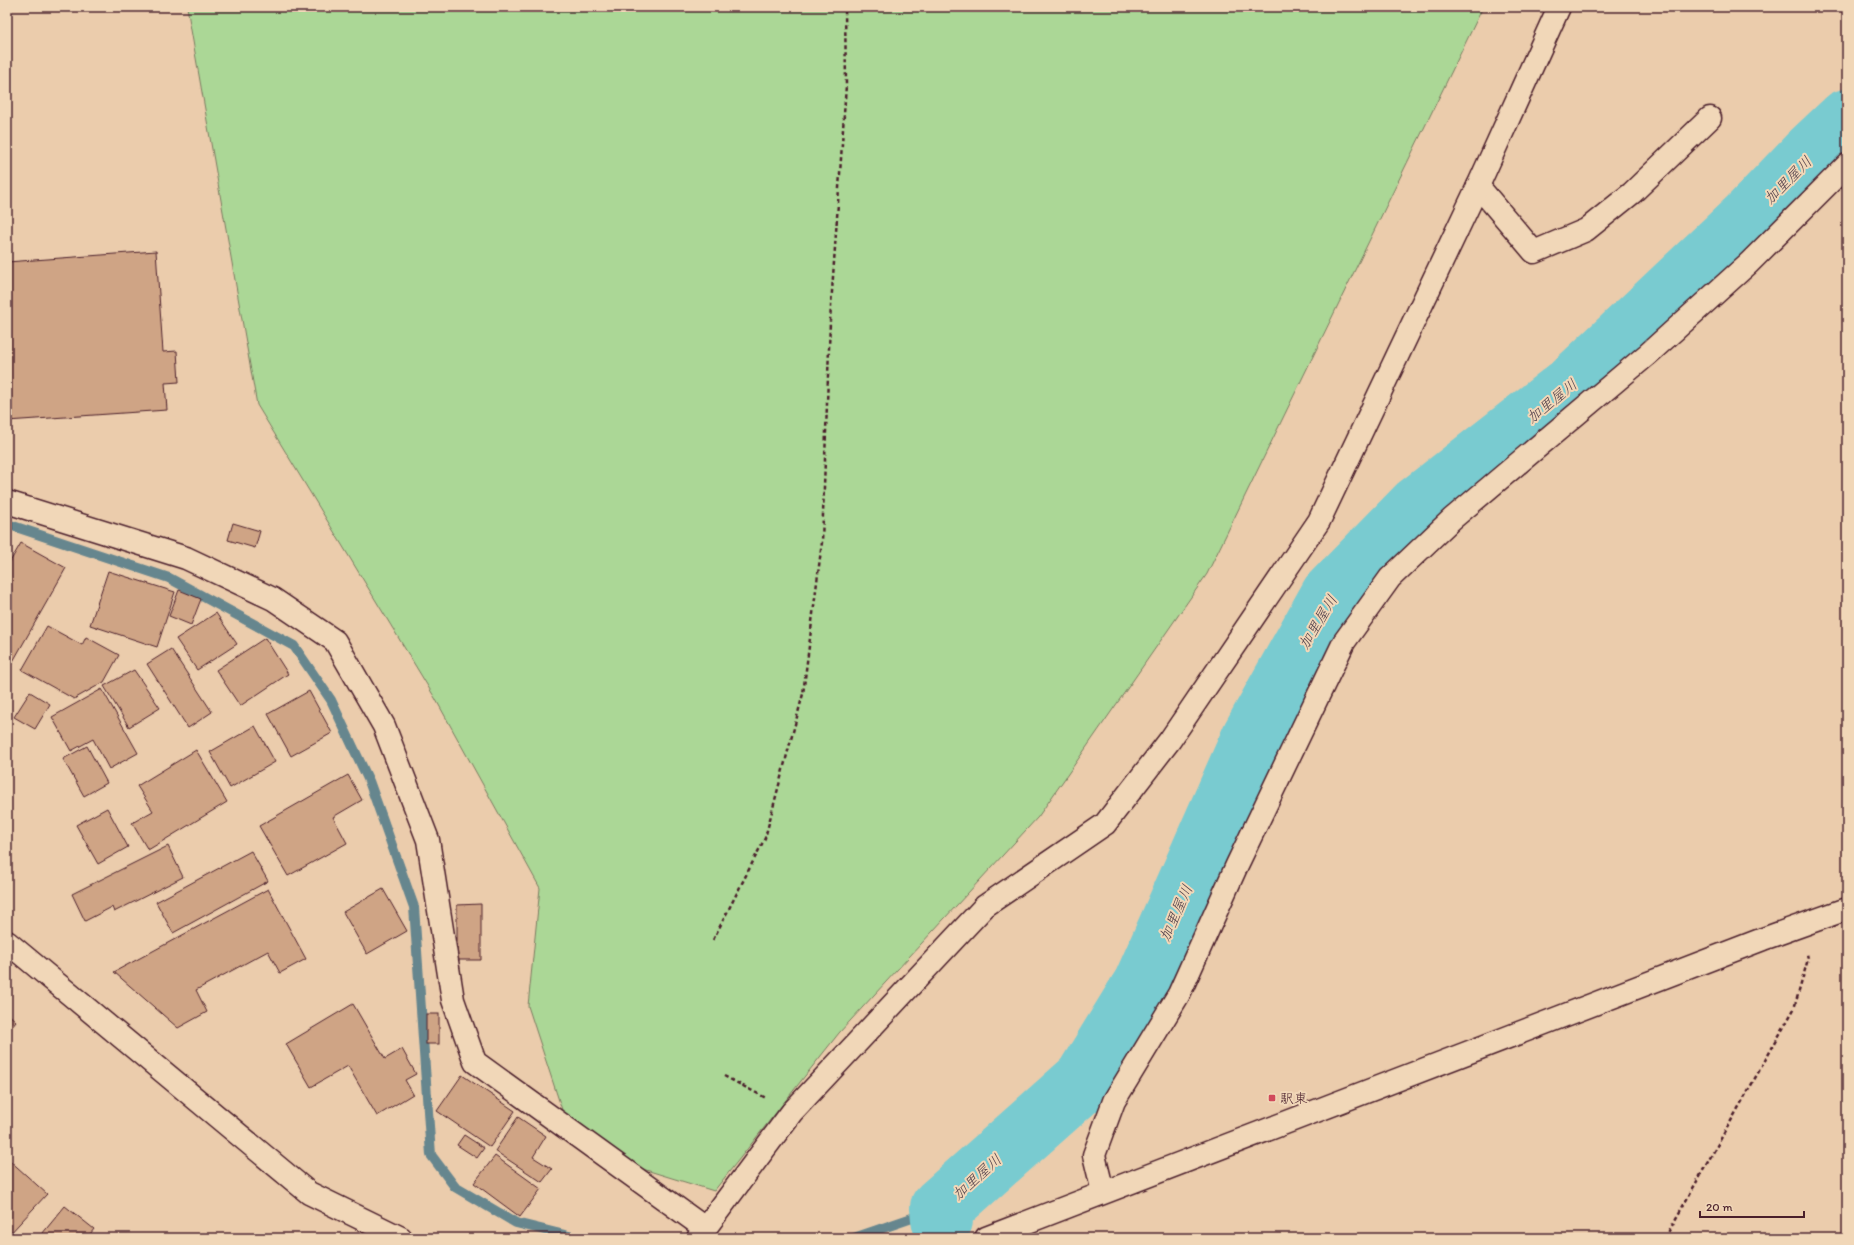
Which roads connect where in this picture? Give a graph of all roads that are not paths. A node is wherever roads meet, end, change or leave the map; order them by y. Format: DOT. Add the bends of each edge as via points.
graph roads {
  1 [pos="1559,7"];
  2 [pos="1710,118"];
  3 [pos="1847,165"];
  4 [pos="1478,186"];
  5 [pos="7,502"];
  6 [pos="1847,909"];
  7 [pos="7,942"];
  8 [pos="1103,1192"];
  9 [pos="702,1233"];
  10 [pos="401,1238"];
  11 [pos="986,1238"];
  1 -- 4 [label="street"];
  2 -- 4 [label="street" via="1632,193 1586,230 1534,252"];
  3 -- 8 [label="street" via="1743,269 1648,354 1452,519 1390,578 1344,642 1179,994 1114,1101 1094,1155"];
  4 -- 9 [label="street" via="1319,521 1170,740 1105,824 985,906 792,1112"];
  5 -- 9 [label="street" via="186,558 273,599 335,641 384,726 428,840 453,1000 475,1062"];
  6 -- 8 [label="street"];
  7 -- 10 [label="street" via="309,1193"];
  8 -- 11 [label="street"];
}
